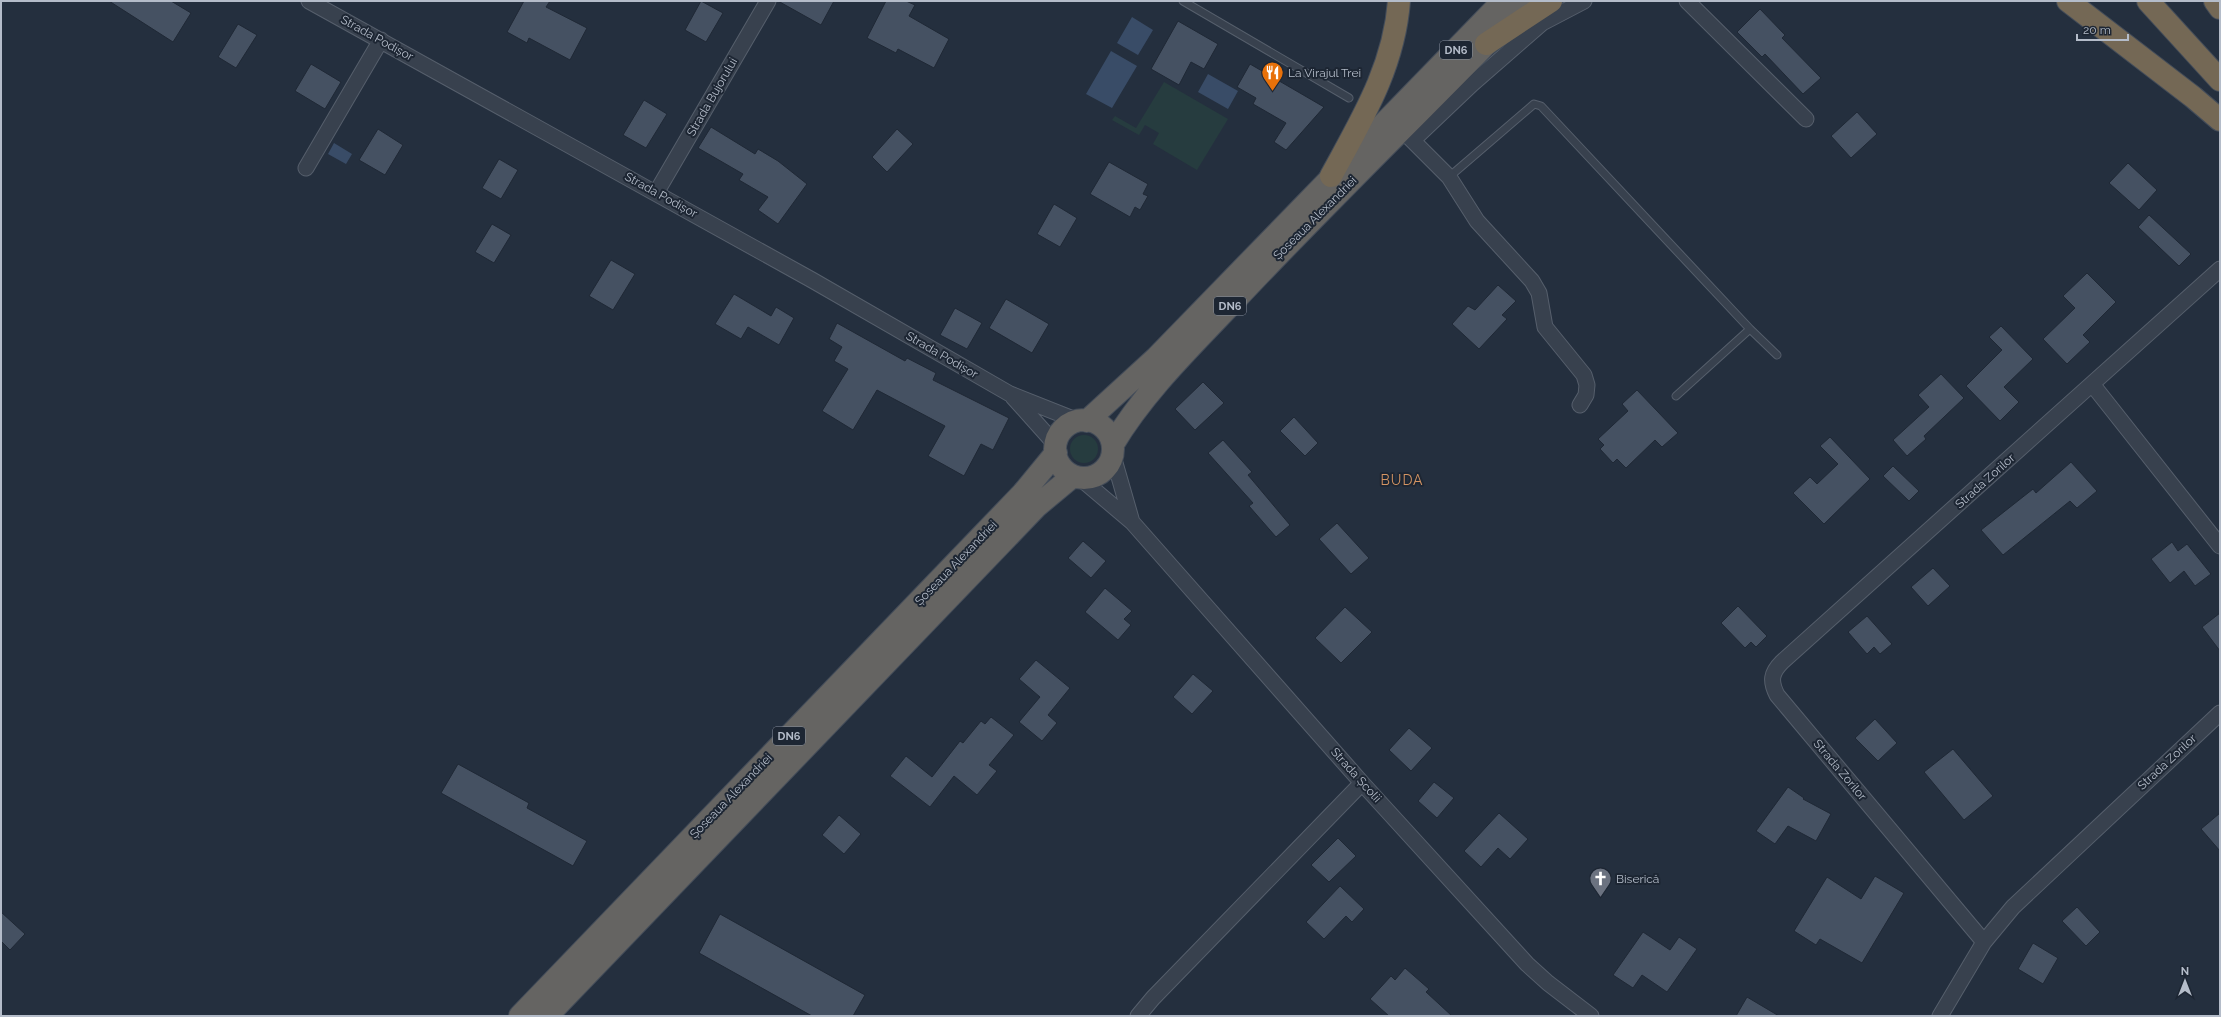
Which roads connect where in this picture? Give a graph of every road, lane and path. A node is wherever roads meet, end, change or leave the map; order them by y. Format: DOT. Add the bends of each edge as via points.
graph roads {
  1 [pos="310,1"];
  2 [pos="768,1"];
  3 [pos="1183,1"];
  4 [pos="1399,1"];
  5 [pos="1503,1"];
  6 [pos="1528,1"];
  7 [pos="1551,1"];
  8 [pos="1584,1"];
  9 [pos="1687,1"];
  10 [pos="2068,1"];
  11 [pos="2148,1"];
  12 [pos="2216,1"];
  13 [pos="2220,8"];
  14 [pos="381,40"];
  15 [pos="1486,44"];
  16 [pos="2220,80"];
  17 [pos="1349,98"];
  18 [pos="1806,119"];
  19 [pos="2220,120"];
  20 [pos="1407,135"];
  21 [pos="306,168"];
  22 [pos="1331,176"];
  23 [pos="1449,177"];
  24 [pos="656,193"];
  25 [pos="2220,269"];
  26 [pos="1750,329"];
  27 [pos="1776,355"];
  28 [pos="2092,384"];
  29 [pos="1010,394"];
  30 [pos="1676,396"];
  31 [pos="1580,405"];
  32 [pos="1083,421"];
  33 [pos="1056,449"];
  34 [pos="1113,450"];
  35 [pos="1076,477"];
  36 [pos="1132,522"];
  37 [pos="2220,546"];
  38 [pos="2220,713"];
  39 [pos="1362,783"];
  40 [pos="1984,942"];
  41 [pos="520,1016"];
  42 [pos="547,1016"];
  43 [pos="1139,1016"];
  44 [pos="1591,1016"];
  45 [pos="1940,1016"];
  1 -- 14 [label="street, Strada Podișor"];
  2 -- 24 [label="street, Strada Bujorului"];
  3 -- 17 [label="lane"];
  4 -- 22 [label="highway" via="1392,50 1383,76"];
  5 -- 22 [label="highway, Șoseaua Alexandriei / DN6" via="1393,116"];
  6 -- 15 [label="highway, Șoseaua Alexandriei / DN6"];
  7 -- 15 [label="highway"];
  8 -- 20 [label="street" via="1542,23 1472,84"];
  9 -- 18 [label="street"];
  10 -- 19 [label="highway"];
  11 -- 16 [label="highway"];
  12 -- 13 [label="highway"];
  14 -- 21 [label="street"];
  14 -- 24 [label="street, Strada Podișor"];
  15 -- 20 [label="highway, Șoseaua Alexandriei / DN6"];
  20 -- 23 [label="street"];
  20 -- 34 [label="highway, Șoseaua Alexandriei / DN6" via="1271,262 1170,370 1137,409"];
  22 -- 32 [label="highway, Șoseaua Alexandriei / DN6" via="1157,357"];
  23 -- 26 [label="lane" via="1534,104 1538,104"];
  23 -- 31 [label="street" via="1477,221 1532,281 1539,293 1545,327 1584,375 1586,395"];
  24 -- 29 [label="street, Strada Podișor"];
  25 -- 28 [label="street, Strada Zorilor"];
  26 -- 27 [label="lane"];
  26 -- 30 [label="lane"];
  28 -- 37 [label="street"];
  28 -- 40 [label="street, Strada Zorilor" via="1782,662 1772,677 1772,685 1777,695"];
  29 -- 32 [label="street, Strada Podișor"];
  29 -- 33 [label="street, Strada Podișor"];
  32 -- 33 [label="highway, Șoseaua Alexandriei / DN6" via="1064,429"];
  32 -- 34 [label="highway" via="1104,428 1109,434"];
  33 -- 35 [label="highway" via="1061,466"];
  33 -- 41 [label="highway, Șoseaua Alexandriei / DN6" via="1024,493"];
  34 -- 35 [label="highway, Șoseaua Alexandriei / DN6" via="1108,466 1101,473 1091,478"];
  34 -- 36 [label="street, Strada Școlii"];
  35 -- 36 [label="street, Strada Școlii"];
  35 -- 42 [label="highway, Șoseaua Alexandriei / DN6" via="1037,506"];
  36 -- 39 [label="street, Strada Școlii"];
  38 -- 40 [label="street, Strada Zorilor" via="2013,907"];
  39 -- 43 [label="street" via="1152,998"];
  39 -- 44 [label="street, Strada Școlii" via="1527,964"];
  40 -- 45 [label="street"];
}
